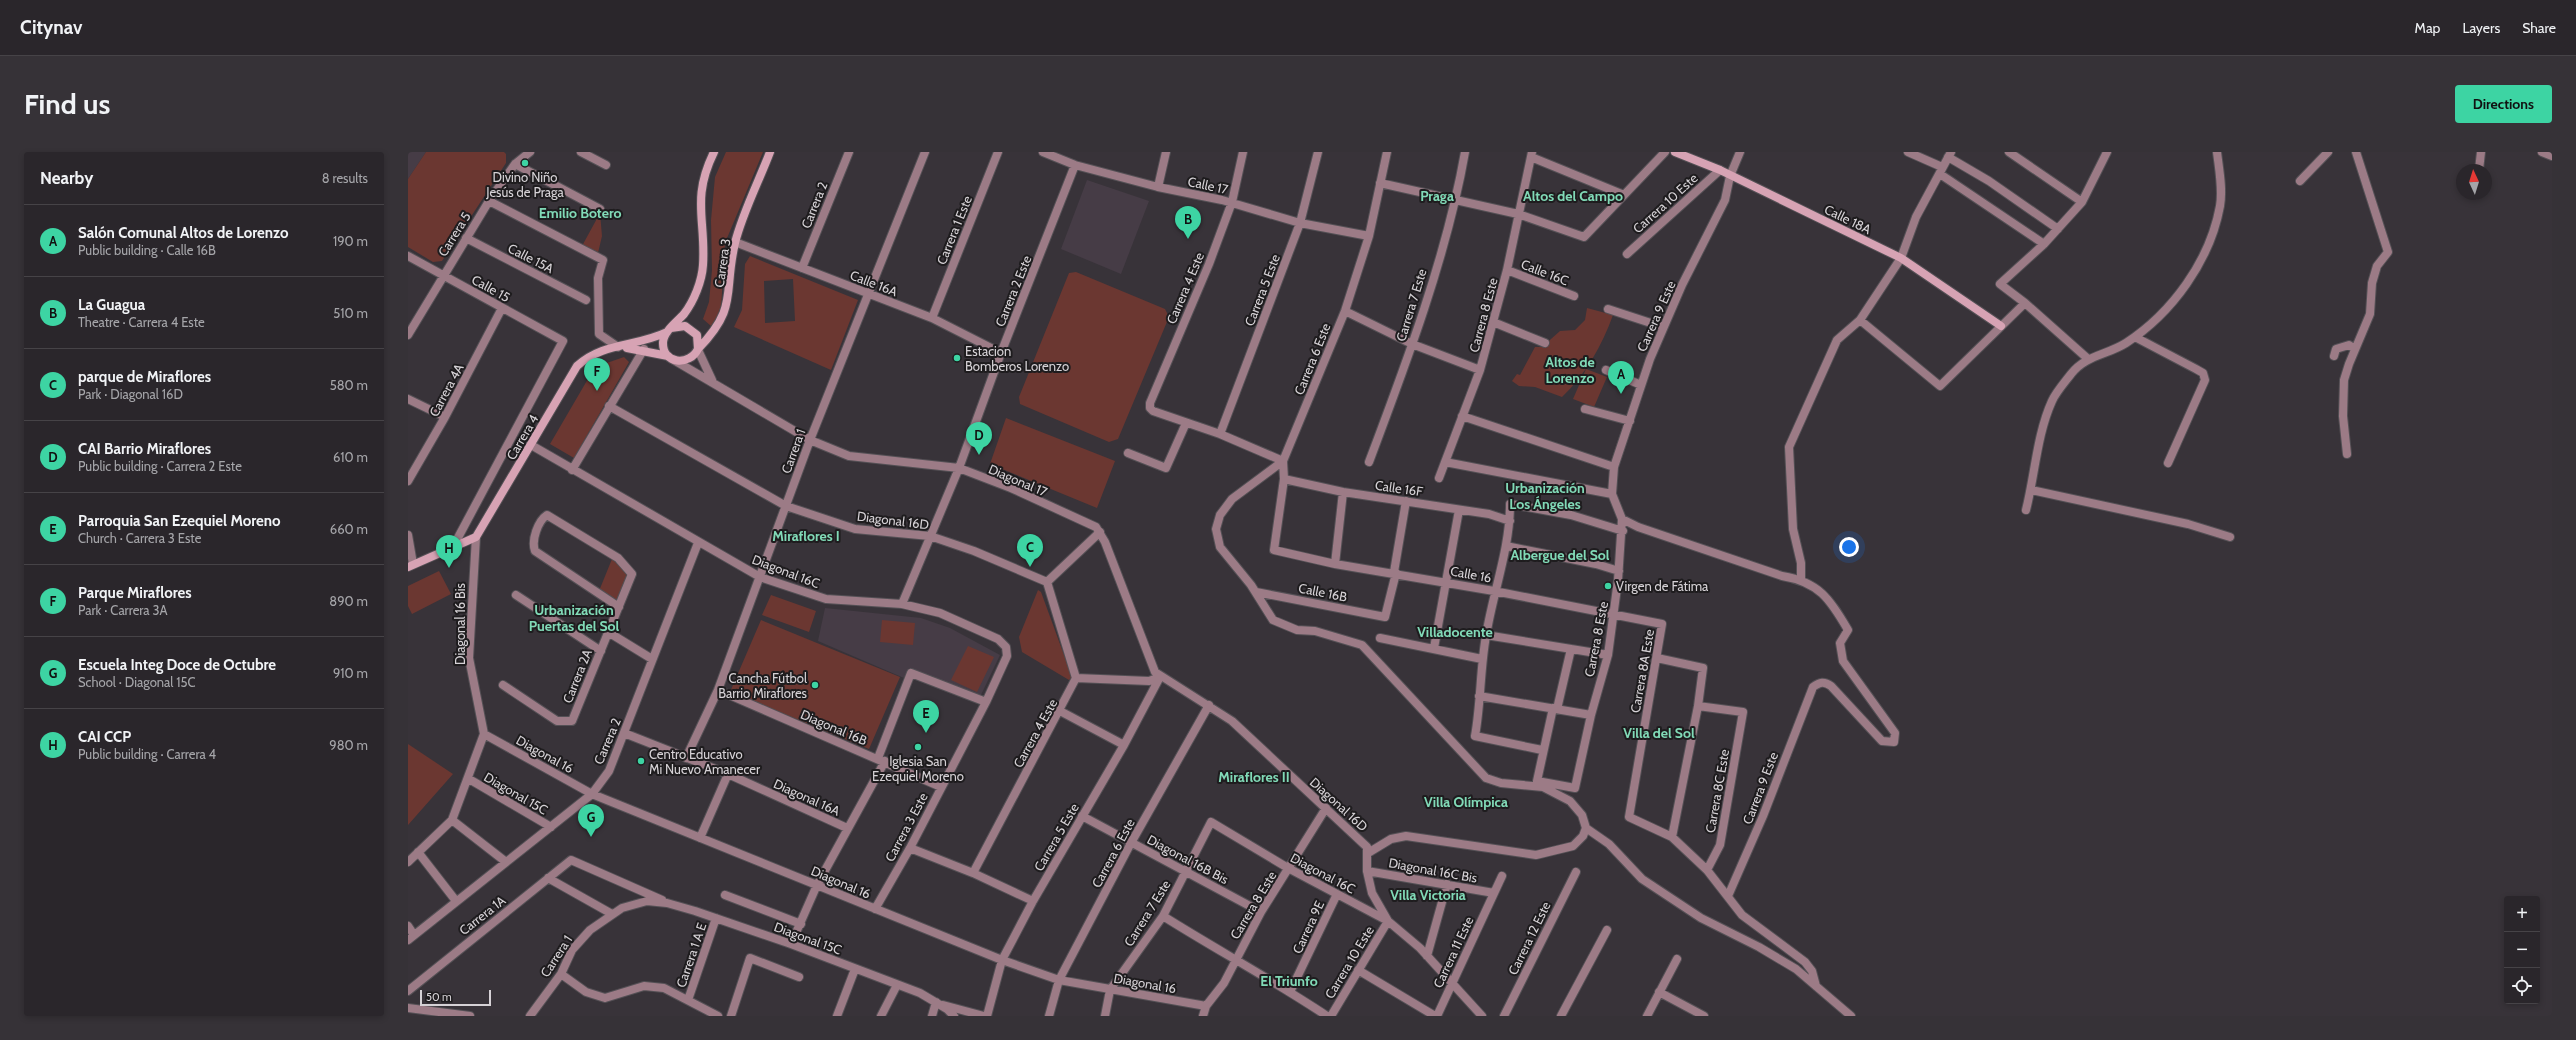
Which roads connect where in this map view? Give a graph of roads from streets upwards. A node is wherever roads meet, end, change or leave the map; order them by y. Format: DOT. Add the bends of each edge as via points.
graph roads {
  1 [pos="530,152"];
  2 [pos="581,152"];
  3 [pos="714,152"];
  4 [pos="770,152"];
  5 [pos="849,152"];
  6 [pos="925,152"];
  7 [pos="998,152"];
  8 [pos="1043,152"];
  9 [pos="1166,152"];
  10 [pos="1243,152"];
  11 [pos="1318,152"];
  12 [pos="1387,152"];
  13 [pos="1465,152"];
  14 [pos="1665,152"];
  15 [pos="1675,152"];
  16 [pos="1740,152"];
  17 [pos="1908,152"];
  18 [pos="2009,152"];
  19 [pos="2107,152"];
  20 [pos="2217,152"];
  21 [pos="2328,152"];
  22 [pos="2356,152"];
  23 [pos="2481,152"];
  24 [pos="2542,152"];
  25 [pos="518,155"];
  26 [pos="1531,155"];
  27 [pos="1949,155"];
  28 [pos="2552,156"];
  29 [pos="515,164"];
  30 [pos="2480,164"];
  31 [pos="606,165"];
  32 [pos="1075,165"];
  33 [pos="1720,170"];
  34 [pos="1941,170"];
  35 [pos="1730,176"];
  36 [pos="2300,181"];
  37 [pos="1380,183"];
  38 [pos="1158,187"];
  39 [pos="1624,195"];
  40 [pos="1456,200"];
  41 [pos="489,201"];
  42 [pos="1232,202"];
  43 [pos="2082,202"];
  44 [pos="600,209"];
  45 [pos="1518,214"];
  46 [pos="1300,223"];
  47 [pos="2058,229"];
  48 [pos="1369,236"];
  49 [pos="466,238"];
  50 [pos="735,242"];
  51 [pos="2044,244"];
  52 [pos="1627,254"];
  53 [pos="408,256"];
  54 [pos="1901,258"];
  55 [pos="802,268"];
  56 [pos="1507,270"];
  57 [pos="443,276"];
  58 [pos="870,295"];
  59 [pos="1574,296"];
  60 [pos="586,300"];
  61 [pos="2026,303"];
  62 [pos="502,308"];
  63 [pos="1608,309"];
  64 [pos="1345,311"];
  65 [pos="932,318"];
  66 [pos="1860,320"];
  67 [pos="1493,322"];
  68 [pos="2001,326"];
  69 [pos="1663,327"];
  70 [pos="409,330"];
  71 [pos="669,330"];
  72 [pos="2135,337"];
  73 [pos="563,341"];
  74 [pos="1545,343"];
  75 [pos="1412,344"];
  76 [pos="618,347"];
  77 [pos="644,349"];
  78 [pos="2355,349"];
  79 [pos="698,350"];
  80 [pos="1000,354"];
  81 [pos="2334,356"];
  82 [pos="670,357"];
  83 [pos="2088,358"];
  84 [pos="1480,370"];
  85 [pos="1606,370"];
  86 [pos="712,381"];
  87 [pos="1641,385"];
  88 [pos="408,399"];
  89 [pos="609,406"];
  90 [pos="1585,409"];
  91 [pos="1462,416"];
  92 [pos="445,417"];
  93 [pos="1630,421"];
  94 [pos="1186,423"];
  95 [pos="1220,434"];
  96 [pos="810,440"];
  97 [pos="531,445"];
  98 [pos="1128,453"];
  99 [pos="2347,454"];
  100 [pos="1283,461"];
  101 [pos="1369,462"];
  102 [pos="1445,462"];
  103 [pos="2168,463"];
  104 [pos="1614,467"];
  105 [pos="958,468"];
  106 [pos="572,470"];
  107 [pos="1439,478"];
  108 [pos="1284,479"];
  109 [pos="408,481"];
  110 [pos="2031,490"];
  111 [pos="1343,492"];
  112 [pos="1612,494"];
  113 [pos="1406,501"];
  114 [pos="786,506"];
  115 [pos="1459,510"];
  116 [pos="2026,510"];
  117 [pos="1622,519"];
  118 [pos="1510,521"];
  119 [pos="1623,530"];
  120 [pos="1100,532"];
  121 [pos="408,535"];
  122 [pos="930,536"];
  123 [pos="476,537"];
  124 [pos="2230,537"];
  125 [pos="698,543"];
  126 [pos="1506,546"];
  127 [pos="452,547"];
  128 [pos="1334,564"];
  129 [pos="410,565"];
  130 [pos="1619,571"];
  131 [pos="1395,572"];
  132 [pos="760,577"];
  133 [pos="1801,579"];
  134 [pos="1047,582"];
  135 [pos="1447,582"];
  136 [pos="1494,591"];
  137 [pos="1256,592"];
  138 [pos="516,595"];
  139 [pos="902,604"];
  140 [pos="619,606"];
  141 [pos="1614,615"];
  142 [pos="1662,624"];
  143 [pos="608,632"];
  144 [pos="1486,635"];
  145 [pos="1380,638"];
  146 [pos="1006,647"];
  147 [pos="1434,648"];
  148 [pos="1571,649"];
  149 [pos="601,651"];
  150 [pos="1608,655"];
  151 [pos="1657,658"];
  152 [pos="652,659"];
  153 [pos="1482,659"];
  154 [pos="1160,677"];
  155 [pos="1076,678"];
  156 [pos="503,685"];
  157 [pos="718,690"];
  158 [pos="1479,696"];
  159 [pos="986,702"];
  160 [pos="1209,706"];
  161 [pos="1698,706"];
  162 [pos="1555,709"];
  163 [pos="1060,711"];
  164 [pos="1591,715"];
  165 [pos="484,734"];
  166 [pos="624,734"];
  167 [pos="1124,745"];
  168 [pos="1542,750"];
  169 [pos="686,758"];
  170 [pos="881,760"];
  171 [pos="728,774"];
  172 [pos="469,779"];
  173 [pos="941,786"];
  174 [pos="592,794"];
  175 [pos="1326,808"];
  176 [pos="1082,816"];
  177 [pos="452,820"];
  178 [pos="1212,822"];
  179 [pos="551,827"];
  180 [pos="847,828"];
  181 [pos="1586,828"];
  182 [pos="1672,836"];
  183 [pos="700,838"];
  184 [pos="1131,843"];
  185 [pos="910,848"];
  186 [pos="418,852"];
  187 [pos="1368,853"];
  188 [pos="571,860"];
  189 [pos="408,862"];
  190 [pos="506,862"];
  191 [pos="1288,868"];
  192 [pos="1707,870"];
  193 [pos="1367,871"];
  194 [pos="1186,872"];
  195 [pos="1576,872"];
  196 [pos="973,873"];
  197 [pos="1502,876"];
  198 [pos="548,878"];
  199 [pos="1447,884"];
  200 [pos="817,885"];
  201 [pos="1494,893"];
  202 [pos="1337,894"];
  203 [pos="725,895"];
  204 [pos="1728,896"];
  205 [pos="456,901"];
  206 [pos="1033,901"];
  207 [pos="667,903"];
  208 [pos="875,909"];
  209 [pos="1261,912"];
  210 [pos="611,914"];
  211 [pos="1163,916"];
  212 [pos="716,918"];
  213 [pos="1388,921"];
  214 [pos="800,924"];
  215 [pos="408,926"];
  216 [pos="1607,930"];
  217 [pos="411,937"];
  218 [pos="791,944"];
  219 [pos="1427,956"];
  220 [pos="1677,959"];
  221 [pos="1002,960"];
  222 [pos="1234,960"];
  223 [pos="855,969"];
  224 [pos="1358,970"];
  225 [pos="561,974"];
  226 [pos="799,977"];
  227 [pos="1059,980"];
  228 [pos="1451,984"];
  229 [pos="898,985"];
  230 [pos="1816,986"];
  231 [pos="1110,990"];
  232 [pos="408,991"];
  233 [pos="1290,992"];
  234 [pos="1659,992"];
  235 [pos="688,1000"];
  236 [pos="938,1003"];
  237 [pos="1206,1006"];
  238 [pos="408,1008"];
  239 [pos="470,1016"];
  240 [pos="530,1016"];
  241 [pos="718,1016"];
  242 [pos="732,1016"];
  243 [pos="837,1016"];
  244 [pos="881,1016"];
  245 [pos="932,1016"];
  246 [pos="954,1016"];
  247 [pos="984,1016"];
  248 [pos="987,1016"];
  249 [pos="1049,1016"];
  250 [pos="1105,1016"];
  251 [pos="1203,1016"];
  252 [pos="1326,1016"];
  253 [pos="1331,1016"];
  254 [pos="1436,1016"];
  255 [pos="1482,1016"];
  256 [pos="1504,1016"];
  257 [pos="1561,1016"];
  258 [pos="1647,1016"];
  259 [pos="1704,1016"];
  260 [pos="1851,1016"];
  1 -- 25 [label="street, Carrera 5"];
  2 -- 31 [label="street"];
  3 -- 71 [label="street" via="706,169 700,194 703,266 693,299"];
  4 -- 50 [label="street, Carrera 3"];
  5 -- 55 [label="street, Carrera 2"];
  6 -- 58 [label="street, Carrera 1"];
  7 -- 65 [label="street, Carrera 1 Este"];
  8 -- 32 [label="street, Calle 17"];
  9 -- 38 [label="street"];
  10 -- 42 [label="street, Carrera 4 Este"];
  11 -- 46 [label="street, Carrera 5 Este"];
  12 -- 37 [label="street, Carrera 6 Este"];
  13 -- 40 [label="street, Carrera 7 Este"];
  14 -- 39 [label="street"];
  15 -- 33 [label="street, Calle 18A"];
  16 -- 35 [label="street"];
  17 -- 34 [label="street"];
  18 -- 43 [label="street"];
  19 -- 43 [label="street"];
  20 -- 72 [label="street" via="2220,205 2209,245 2177,297"];
  21 -- 36 [label="street"];
  22 -- 78 [label="street" via="2388,252 2377,266 2372,283 2370,314"];
  23 -- 30 [label="street"];
  24 -- 28 [label="street"];
  25 -- 29 [label="street, Carrera 5"];
  26 -- 39 [label="street"];
  26 -- 45 [label="street, Carrera 8 Este"];
  27 -- 34 [label="street"];
  27 -- 47 [label="street"];
  29 -- 41 [label="street, Carrera 5"];
  29 -- 44 [label="street"];
  32 -- 38 [label="street, Calle 17"];
  32 -- 80 [label="street, Carrera 2 Este"];
  33 -- 35 [label="street, Calle 18A"];
  33 -- 52 [label="street, Carrera 10 Este"];
  34 -- 51 [label="street"];
  34 -- 54 [label="street" via="1916,217"];
  35 -- 54 [label="street, Calle 18A"];
  35 -- 69 [label="street, Carrera 9 Este" via="1725,200"];
  37 -- 40 [label="street"];
  37 -- 48 [label="street, Carrera 6 Este"];
  38 -- 42 [label="street, Calle 17"];
  39 -- 45 [label="street" via="1584,237"];
  40 -- 45 [label="street"];
  40 -- 75 [label="street, Carrera 7 Este"];
  41 -- 49 [label="street, Carrera 5"];
  41 -- 76 [label="street" via="603,260 598,278 599,334"];
  42 -- 46 [label="street, Calle 17"];
  42 -- 94 [label="street, Carrera 4 Este" via="1209,264 1150,403 1153,411"];
  43 -- 47 [label="street"];
  45 -- 56 [label="street, Carrera 8 Este"];
  46 -- 48 [label="street, Calle 17"];
  46 -- 95 [label="street, Carrera 5 Este"];
  47 -- 51 [label="street"];
  48 -- 64 [label="street, Carrera 6 Este"];
  49 -- 57 [label="street, Carrera 5"];
  49 -- 60 [label="street, Calle 15A"];
  50 -- 55 [label="street, Calle 16A"];
  50 -- 79 [label="street, Carrera 3" via="728,306 714,333"];
  51 -- 61 [label="street" via="2000,284"];
  53 -- 57 [label="street, Calle 15"];
  54 -- 66 [label="street"];
  54 -- 68 [label="street, Calle 18A"];
  55 -- 58 [label="street, Calle 16A"];
  56 -- 59 [label="street, Calle 16C"];
  56 -- 67 [label="street, Carrera 8 Este"];
  57 -- 62 [label="street, Calle 15"];
  57 -- 70 [label="street, Carrera 5"];
  58 -- 65 [label="street, Calle 16A"];
  58 -- 96 [label="street, Carrera 1"];
  61 -- 68 [label="street"];
  61 -- 83 [label="street"];
  62 -- 73 [label="street, Calle 15"];
  62 -- 92 [label="street, Carrera 4A"];
  63 -- 69 [label="street"];
  64 -- 75 [label="street"];
  64 -- 100 [label="street, Carrera 6 Este"];
  65 -- 80 [label="street, Calle 16A"];
  66 -- 68 [label="street" via="1940,386"];
  66 -- 133 [label="street" via="1837,340 1789,447 1793,529 1801,563"];
  67 -- 74 [label="street"];
  67 -- 84 [label="street, Carrera 8 Este"];
  69 -- 87 [label="street, Carrera 9 Este"];
  71 -- 76 [label="street, Carrera 4" via="644,341"];
  71 -- 79 [label="street" via="685,326 692,329 697,334"];
  71 -- 82 [label="street" via="663,341"];
  72 -- 83 [label="street"];
  72 -- 103 [label="street" via="2196,369 2203,374 2205,380"];
  73 -- 127 [label="street, Carrera 4"];
  75 -- 84 [label="street"];
  75 -- 101 [label="street, Carrera 7 Este"];
  76 -- 77 [label="street, Carrera 4"];
  76 -- 97 [label="street, Carrera 4" via="589,355 577,366"];
  77 -- 82 [label="street, Carrera 4"];
  77 -- 89 [label="street"];
  78 -- 81 [label="street" via="2350,345 2340,347 2336,349"];
  78 -- 99 [label="street" via="2344,380 2343,416"];
  79 -- 82 [label="street" via="694,356 684,361"];
  79 -- 86 [label="street"];
  80 -- 105 [label="street, Carrera 2 Este"];
  82 -- 86 [label="street, Diagonal 17"];
  83 -- 110 [label="street" via="2072,373 2053,399 2046,417"];
  84 -- 91 [label="street, Carrera 8 Este"];
  85 -- 87 [label="street"];
  86 -- 96 [label="street, Diagonal 17"];
  87 -- 93 [label="street, Carrera 9 Este"];
  88 -- 92 [label="street"];
  89 -- 106 [label="street"];
  89 -- 114 [label="street, Diagonal 16D"];
  90 -- 93 [label="street"];
  91 -- 102 [label="street, Carrera 8 Este"];
  91 -- 104 [label="street"];
  92 -- 109 [label="street, Carrera 4A"];
  93 -- 104 [label="street, Carrera 9 Este"];
  94 -- 95 [label="street"];
  94 -- 98 [label="street" via="1166,468"];
  95 -- 100 [label="street"];
  96 -- 105 [label="street, Diagonal 17" via="849,456"];
  96 -- 114 [label="street, Carrera 1"];
  97 -- 106 [label="street, Diagonal 16C"];
  97 -- 123 [label="street, Carrera 4"];
  100 -- 108 [label="street"];
  100 -- 137 [label="street" via="1232,499 1220,515 1216,529 1220,547"];
  102 -- 107 [label="street, Carrera 8 Este"];
  102 -- 112 [label="street"];
  104 -- 112 [label="street, Carrera 9 Este"];
  105 -- 120 [label="street, Diagonal 17" via="1011,488 1096,527"];
  105 -- 122 [label="street, Carrera 2 Este"];
  106 -- 125 [label="street, Diagonal 16C"];
  108 -- 111 [label="street, Calle 16F"];
  108 -- 128 [label="street, Calle 16" via="1274,550"];
  110 -- 116 [label="street"];
  110 -- 124 [label="street" via="2188,524"];
  111 -- 113 [label="street, Calle 16F"];
  111 -- 128 [label="street"];
  112 -- 117 [label="street, Carrera 8 Este"];
  113 -- 115 [label="street, Calle 16F"];
  113 -- 131 [label="street"];
  114 -- 122 [label="street, Diagonal 16D" via="854,529"];
  114 -- 132 [label="street, Carrera 1"];
  115 -- 118 [label="street, Calle 16F" via="1489,514"];
  115 -- 135 [label="street"];
  117 -- 119 [label="street, Carrera 8 Este"];
  117 -- 133 [label="street" via="1638,527 1782,576"];
  118 -- 119 [label="street" via="1510,504 1571,515"];
  118 -- 126 [label="street"];
  119 -- 130 [label="street, Carrera 8 Este"];
  120 -- 134 [label="street"];
  120 -- 154 [label="street" via="1106,542 1149,661"];
  121 -- 129 [label="street"];
  122 -- 134 [label="street, Diagonal 16D"];
  122 -- 139 [label="street, Carrera 2 Este"];
  123 -- 127 [label="street"];
  123 -- 165 [label="street, Diagonal 16 Bis" via="469,658"];
  125 -- 132 [label="street, Diagonal 16C"];
  125 -- 152 [label="street, Carrera 2"];
  126 -- 130 [label="street"];
  126 -- 136 [label="street"];
  127 -- 129 [label="street"];
  128 -- 131 [label="street, Calle 16"];
  130 -- 141 [label="street, Carrera 8 Este"];
  131 -- 135 [label="street, Calle 16"];
  131 -- 137 [label="street, Calle 16B" via="1385,616"];
  132 -- 139 [label="street, Diagonal 16C" via="826,599"];
  132 -- 157 [label="street, Carrera 1"];
  133 -- 204 [label="street, Carrera 9 Este" via="1821,592 1834,605 1848,630 1840,643 1843,662 1895,733 1894,742 1882,741 1831,686 1819,683 1813,687 1763,816"];
  134 -- 155 [label="street"];
  135 -- 136 [label="street, Calle 16"];
  135 -- 147 [label="street"];
  136 -- 141 [label="street, Calle 16"];
  136 -- 144 [label="street"];
  137 -- 181 [label="street" via="1273,620 1282,626 1315,631 1362,645 1486,778 1501,783 1543,787 1570,801 1582,815"];
  138 -- 149 [label="street"];
  139 -- 146 [label="street, Diagonal 16C" via="940,613 998,638"];
  140 -- 140 [label="street, Carrera 2A" via="632,574 618,558 550,515 541,520 534,541 534,551"];
  140 -- 143 [label="street, Carrera 2A"];
  141 -- 142 [label="street, Calle 16"];
  141 -- 150 [label="street, Carrera 8 Este"];
  142 -- 151 [label="street, Carrera 8A Este"];
  143 -- 149 [label="street, Carrera 2A"];
  143 -- 152 [label="street"];
  144 -- 148 [label="street"];
  144 -- 153 [label="street"];
  145 -- 147 [label="street"];
  146 -- 159 [label="street, Carrera 3 Este" via="1007,656"];
  147 -- 153 [label="street"];
  148 -- 150 [label="street"];
  148 -- 162 [label="street"];
  149 -- 156 [label="street, Carrera 2A" via="572,721 557,721"];
  150 -- 164 [label="street, Carrera 8 Este"];
  151 -- 161 [label="street" via="1703,668"];
  151 -- 182 [label="street, Carrera 8A Este" via="1629,818"];
  152 -- 166 [label="street, Carrera 2"];
  153 -- 158 [label="street"];
  154 -- 155 [label="street" via="1149,682"];
  154 -- 160 [label="street, Diagonal 16D"];
  154 -- 167 [label="street, Carrera 5 Este"];
  155 -- 163 [label="street, Carrera 4 Este"];
  157 -- 169 [label="street, Carrera 1"];
  157 -- 170 [label="street, Diagonal 16B"];
  158 -- 162 [label="street"];
  158 -- 168 [label="street" via="1480,708 1474,736"];
  159 -- 170 [label="street" via="911,673"];
  159 -- 173 [label="street, Carrera 3 Este"];
  160 -- 175 [label="street, Diagonal 16D" via="1232,721"];
  160 -- 184 [label="street, Carrera 6 Este"];
  161 -- 182 [label="street"];
  161 -- 192 [label="street, Carrera 8C Este" via="1743,712 1720,845"];
  162 -- 164 [label="street"];
  162 -- 164 [label="street, Carrera 8 Este" via="1537,781 1574,788"];
  163 -- 167 [label="street"];
  163 -- 196 [label="street, Carrera 4 Este"];
  165 -- 172 [label="street"];
  165 -- 174 [label="street, Diagonal 16"];
  166 -- 169 [label="street, Diagonal 16A"];
  166 -- 174 [label="street, Carrera 2" via="609,771"];
  167 -- 176 [label="street, Carrera 5 Este"];
  169 -- 171 [label="street, Diagonal 16A"];
  170 -- 173 [label="street, Diagonal 16B"];
  170 -- 180 [label="street"];
  171 -- 180 [label="street, Diagonal 16A"];
  171 -- 183 [label="street"];
  172 -- 177 [label="street"];
  172 -- 179 [label="street, Diagonal 15C"];
  173 -- 185 [label="street, Carrera 3 Este"];
  174 -- 179 [label="street, Carrera 2"];
  174 -- 183 [label="street, Diagonal 16"];
  175 -- 187 [label="street, Diagonal 16D" via="1363,842"];
  175 -- 191 [label="street, Carrera 8 Este"];
  176 -- 184 [label="street, Diagonal 16B Bis"];
  176 -- 206 [label="street, Carrera 5 Este"];
  177 -- 186 [label="street"];
  177 -- 190 [label="street"];
  178 -- 191 [label="street, Diagonal 16C"];
  178 -- 194 [label="street, Carrera 7 Este"];
  179 -- 190 [label="street, Carrera 2"];
  180 -- 200 [label="street"];
  181 -- 187 [label="street" via="1583,836 1573,846 1536,855 1406,836 1391,838"];
  181 -- 230 [label="street" via="1609,844 1642,879 1701,918 1796,969"];
  182 -- 192 [label="street"];
  183 -- 200 [label="street, Diagonal 16"];
  184 -- 194 [label="street, Diagonal 16B Bis"];
  184 -- 227 [label="street, Carrera 6 Este"];
  185 -- 196 [label="street"];
  185 -- 208 [label="street, Carrera 3 Este"];
  186 -- 189 [label="street"];
  186 -- 205 [label="street"];
  187 -- 193 [label="street"];
  188 -- 198 [label="street, Carrera 1A"];
  188 -- 207 [label="street, Diagonal 15C"];
  190 -- 205 [label="street, Carrera 2"];
  191 -- 202 [label="street, Diagonal 16C"];
  191 -- 209 [label="street, Carrera 8 Este"];
  192 -- 204 [label="street"];
  193 -- 199 [label="street, Diagonal 16C Bis"];
  193 -- 213 [label="street" via="1372,893"];
  194 -- 209 [label="street, Diagonal 16B Bis"];
  194 -- 211 [label="street, Carrera 7 Este"];
  195 -- 256 [label="street, Carrera 12 Este"];
  196 -- 206 [label="street"];
  197 -- 201 [label="street, Carrera 11 Este"];
  198 -- 210 [label="street"];
  198 -- 232 [label="street, Carrera 1A"];
  199 -- 201 [label="street, Diagonal 16C Bis"];
  199 -- 219 [label="street"];
  200 -- 208 [label="street, Diagonal 16"];
  200 -- 214 [label="street"];
  201 -- 228 [label="street, Carrera 11 Este"];
  202 -- 213 [label="street, Diagonal 16C"];
  202 -- 233 [label="street, Carrera 9E"];
  203 -- 214 [label="street"];
  204 -- 230 [label="street" via="1742,915 1804,962 1812,971"];
  205 -- 217 [label="street, Carrera 2"];
  206 -- 221 [label="street, Carrera 5 Este"];
  207 -- 210 [label="street, Diagonal 15C" via="635,903"];
  207 -- 212 [label="street, Diagonal 15C"];
  208 -- 221 [label="street, Diagonal 16"];
  209 -- 222 [label="street, Carrera 8 Este"];
  210 -- 225 [label="street, Carrera 1" via="590,930 572,950"];
  211 -- 222 [label="street"];
  211 -- 231 [label="street, Carrera 7 Este"];
  212 -- 218 [label="street, Diagonal 15C"];
  212 -- 235 [label="street, Carrera 1 A E"];
  213 -- 219 [label="street, Diagonal 16C"];
  213 -- 224 [label="street, Carrera 10 Este"];
  214 -- 218 [label="street"];
  215 -- 217 [label="street"];
  216 -- 257 [label="street"];
  218 -- 223 [label="street, Diagonal 15C"];
  219 -- 228 [label="street"];
  220 -- 234 [label="street"];
  221 -- 227 [label="street, Diagonal 16"];
  221 -- 248 [label="street, Carrera 5 Este"];
  222 -- 233 [label="street"];
  222 -- 237 [label="street, Carrera 8 Este" via="1224,983"];
  223 -- 229 [label="street, Diagonal 15C"];
  223 -- 243 [label="street"];
  224 -- 253 [label="street, Carrera 10 Este"];
  224 -- 254 [label="street"];
  225 -- 235 [label="street" via="586,992 606,998 644,986 654,986"];
  225 -- 240 [label="street, Carrera 1"];
  226 -- 242 [label="street" via="750,958"];
  227 -- 231 [label="street, Diagonal 16"];
  227 -- 249 [label="street, Carrera 6 Este"];
  228 -- 254 [label="street, Carrera 11 Este"];
  228 -- 255 [label="street"];
  229 -- 236 [label="street, Diagonal 15C"];
  229 -- 244 [label="street"];
  230 -- 260 [label="street"];
  231 -- 237 [label="street, Diagonal 16"];
  231 -- 250 [label="street, Carrera 7 Este"];
  233 -- 252 [label="street"];
  234 -- 258 [label="street"];
  234 -- 259 [label="street"];
  235 -- 241 [label="street"];
  236 -- 245 [label="street"];
  236 -- 246 [label="street, Diagonal 15C"];
  236 -- 247 [label="street, Diagonal 15C"];
  237 -- 251 [label="street, Carrera 8 Este"];
  238 -- 239 [label="street"];
}
